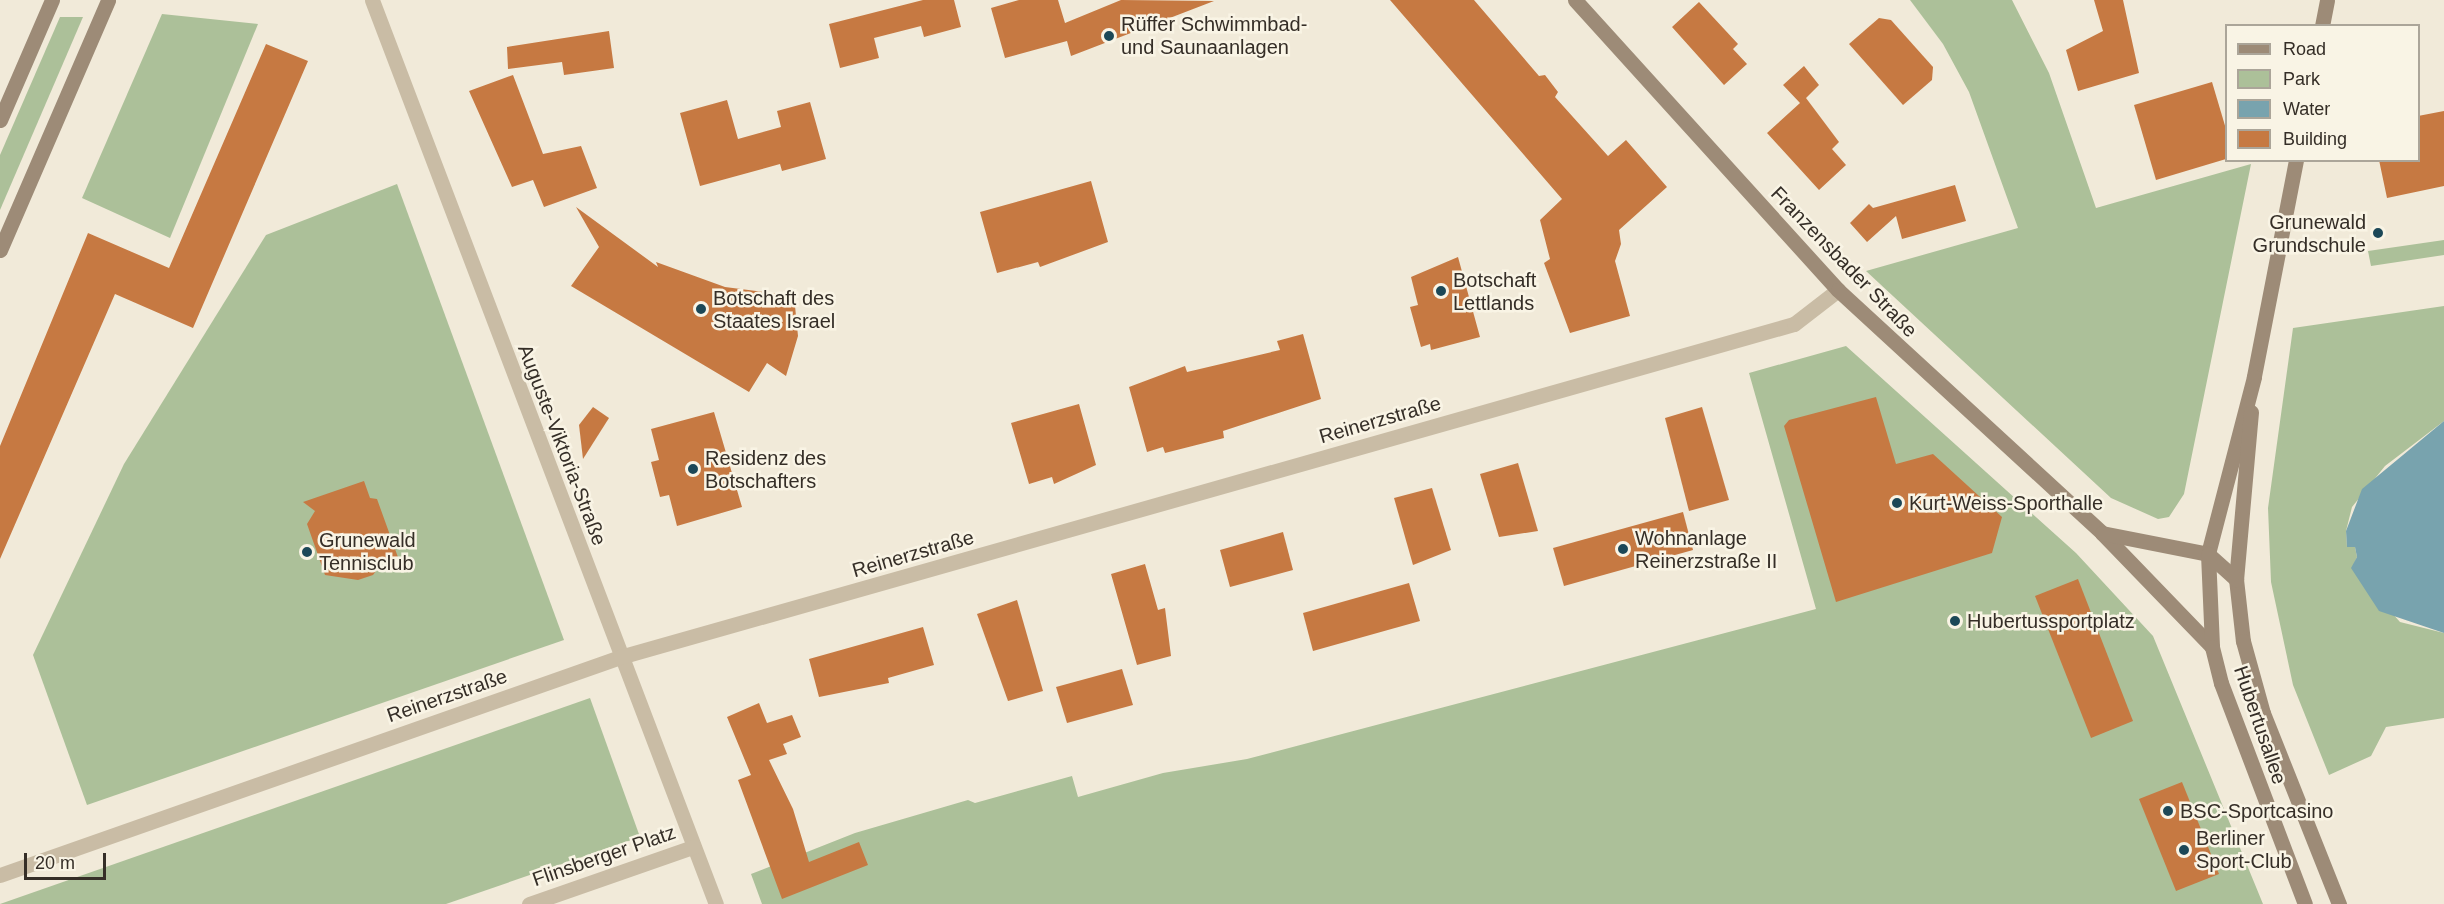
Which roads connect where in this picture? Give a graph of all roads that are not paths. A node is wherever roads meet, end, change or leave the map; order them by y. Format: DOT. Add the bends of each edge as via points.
graph roads {
  1 [pos="52,0"];
  2 [pos="108,0"];
  3 [pos="372,0"];
  4 [pos="1575,0"];
  5 [pos="2327,0"];
  6 [pos="2322,24"];
  7 [pos="0,120"];
  8 [pos="2296,162"];
  9 [pos="0,250"];
  10 [pos="1838,290"];
  11 [pos="2254,376"];
  12 [pos="2102,533"];
  13 [pos="2208,554"];
  14 [pos="2236,579"];
  15 [pos="2212,647"];
  16 [pos="620,657"];
  17 [pos="693,847"];
  18 [pos="0,875"];
  19 [pos="529,904"];
  20 [pos="716,904"];
  21 [pos="2305,904"];
  22 [pos="2339,904"];
  1 -- 7 [label="main road"];
  2 -- 9 [label="main road"];
  3 -- 16 [label="street, Auguste-Viktoria-Straße"];
  4 -- 10 [label="main road, Franzensbader Straße"];
  5 -- 6 [label="main road"];
  8 -- 11 [label="main road, Hubertusallee"];
  10 -- 12 [label="main road, Franzensbader Straße"];
  10 -- 16 [label="street, Reinerzstraße" via="1794,324 1653,367"];
  11 -- 13 [label="main road, Hubertusallee"];
  11 -- 14 [label="main road, Hubertusallee"];
  12 -- 13 [label="main road"];
  12 -- 15 [label="main road, Franzensbader Straße"];
  13 -- 14 [label="main road"];
  13 -- 15 [label="main road, Hubertusallee"];
  14 -- 22 [label="main road, Hubertusallee" via="2243,641 2263,713"];
  15 -- 21 [label="main road, Hubertusallee"];
  16 -- 17 [label="street, Auguste-Viktoria-Straße"];
  16 -- 18 [label="street, Reinerzstraße"];
  17 -- 19 [label="street, Flinsberger Platz"];
  17 -- 20 [label="street, Auguste-Viktoria-Straße"];
}
